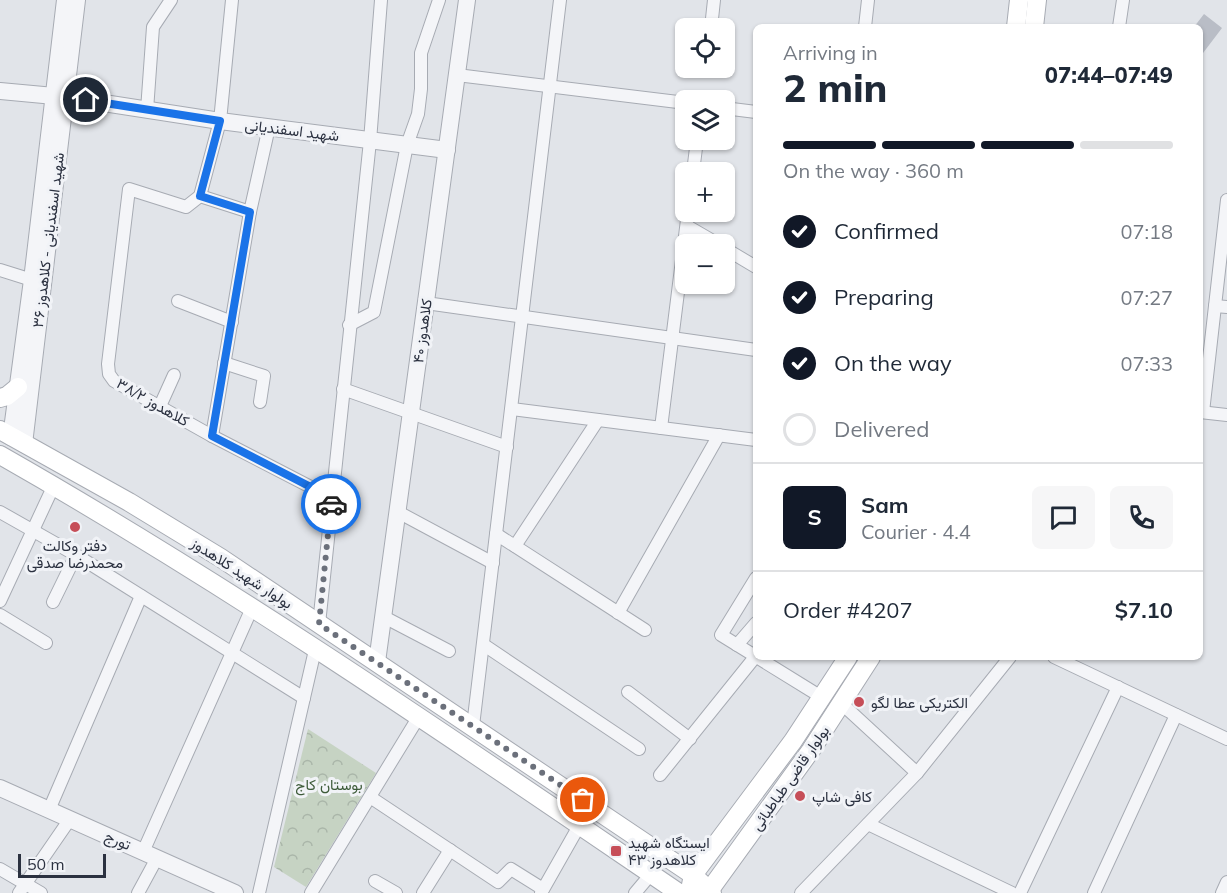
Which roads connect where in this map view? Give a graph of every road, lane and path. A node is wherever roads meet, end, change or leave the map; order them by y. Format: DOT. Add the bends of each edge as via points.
graph roads {
  1 [pos="65,0"];
  2 [pos="77,0"];
  3 [pos="171,0"];
  4 [pos="232,0"];
  5 [pos="381,0"];
  6 [pos="439,0"];
  7 [pos="467,0"];
  8 [pos="560,0"];
  9 [pos="714,0"];
  10 [pos="868,0"];
  11 [pos="1019,0"];
  12 [pos="1037,0"];
  13 [pos="1123,0"];
  14 [pos="712,18"];
  15 [pos="865,24"];
  16 [pos="1016,24"];
  17 [pos="1034,24"];
  18 [pos="1119,24"];
  19 [pos="457,75"];
  20 [pos="550,86"];
  21 [pos="0,91"];
  22 [pos="59,97"];
  23 [pos="675,102"];
  24 [pos="735,109"];
  25 [pos="147,110"];
  26 [pos="753,112"];
  27 [pos="220,121"];
  28 [pos="269,127"];
  29 [pos="370,141"];
  30 [pos="407,145"];
  31 [pos="447,150"];
  32 [pos="200,196"];
  33 [pos="1227,200"];
  34 [pos="250,212"];
  35 [pos="687,222"];
  36 [pos="687,226"];
  37 [pos="701,234"];
  38 [pos="735,255"];
  39 [pos="753,265"];
  40 [pos="0,270"];
  41 [pos="32,280"];
  42 [pos="178,301"];
  43 [pos="426,303"];
  44 [pos="1221,306"];
  45 [pos="522,317"];
  46 [pos="231,322"];
  47 [pos="350,325"];
  48 [pos="672,338"];
  49 [pos="753,350"];
  50 [pos="224,363"];
  51 [pos="1204,373"];
  52 [pos="174,375"];
  53 [pos="18,387"];
  54 [pos="342,389"];
  55 [pos="0,398"];
  56 [pos="260,402"];
  57 [pos="160,406"];
  58 [pos="512,409"];
  59 [pos="1203,412"];
  60 [pos="411,414"];
  61 [pos="1227,415"];
  62 [pos="598,420"];
  63 [pos="661,428"];
  64 [pos="719,435"];
  65 [pos="212,436"];
  66 [pos="12,437"];
  67 [pos="753,440"];
  68 [pos="507,447"];
  69 [pos="4,457"];
  70 [pos="54,485"];
  71 [pos="332,498"];
  72 [pos="0,512"];
  73 [pos="398,512"];
  74 [pos="34,530"];
  75 [pos="496,534"];
  76 [pos="515,546"];
  77 [pos="76,555"];
  78 [pos="493,563"];
  79 [pos="753,583"];
  80 [pos="141,596"];
  81 [pos="0,601"];
  82 [pos="53,602"];
  83 [pos="252,608"];
  84 [pos="618,613"];
  85 [pos="0,615"];
  86 [pos="384,617"];
  87 [pos="319,624"];
  88 [pos="753,626"];
  89 [pos="645,630"];
  90 [pos="46,643"];
  91 [pos="484,645"];
  92 [pos="737,645"];
  93 [pos="315,650"];
  94 [pos="449,651"];
  95 [pos="232,652"];
  96 [pos="753,656"];
  97 [pos="753,660"];
  98 [pos="760,660"];
  99 [pos="846,660"];
  100 [pos="869,660"];
  101 [pos="1008,660"];
  102 [pos="1060,660"];
  103 [pos="377,662"];
  104 [pos="1118,687"];
  105 [pos="628,692"];
  106 [pos="304,698"];
  107 [pos="823,698"];
  108 [pos="841,703"];
  109 [pos="1176,715"];
  110 [pos="418,718"];
  111 [pos="473,726"];
  112 [pos="690,739"];
  113 [pos="1227,740"];
  114 [pos="639,749"];
  115 [pos="917,773"];
  116 [pos="660,775"];
  117 [pos="0,788"];
  118 [pos="370,797"];
  119 [pos="49,810"];
  120 [pos="70,819"];
  121 [pos="868,824"];
  122 [pos="579,826"];
  123 [pos="450,850"];
  124 [pos="150,855"];
  125 [pos="0,868"];
  126 [pos="651,874"];
  127 [pos="693,875"];
  128 [pos="375,881"];
  129 [pos="1227,882"];
  130 [pos="22,888"];
  131 [pos="317,891"];
  132 [pos="542,891"];
  133 [pos="708,892"];
  134 [pos="41,893"];
  135 [pos="138,893"];
  136 [pos="235,893"];
  137 [pos="259,893"];
  138 [pos="396,893"];
  139 [pos="423,893"];
  140 [pos="635,893"];
  141 [pos="679,893"];
  142 [pos="689,893"];
  143 [pos="801,893"];
  144 [pos="1012,893"];
  145 [pos="1020,893"];
  146 [pos="1094,893"];
  147 [pos="1222,893"];
  1 -- 22 [label="street, شهید اسفندیانی - کلاهدوز ۳۶"];
  2 -- 22 [label="street, شهید اسفندیانی - کلاهدوز ۳۶"];
  3 -- 25 [label="street" via="153,27"];
  4 -- 27 [label="street"];
  5 -- 29 [label="street"];
  6 -- 30 [label="street" via="421,53 418,114"];
  7 -- 19 [label="street, کلاهدوز ۴۰"];
  8 -- 20 [label="street"];
  9 -- 14 [label="street"];
  10 -- 15 [label="street"];
  11 -- 16 [label="main road"];
  12 -- 17 [label="main road"];
  13 -- 18 [label="street"];
  19 -- 20 [label="street"];
  19 -- 31 [label="street, کلاهدوز ۴۰"];
  20 -- 23 [label="street"];
  20 -- 45 [label="street"];
  21 -- 22 [label="street, شهید اسفندیانی"];
  22 -- 25 [label="street, شهید اسفندیانی"];
  22 -- 41 [label="street, شهید اسفندیانی - کلاهدوز ۳۶"];
  22 -- 66 [label="street, شهید اسفندیانی - کلاهدوز ۳۶"];
  24 -- 26 [label="street"];
  25 -- 27 [label="street, شهید اسفندیانی"];
  27 -- 28 [label="street, شهید اسفندیانی"];
  27 -- 32 [label="street"];
  28 -- 29 [label="street, شهید اسفندیانی"];
  28 -- 34 [label="street"];
  29 -- 30 [label="street, شهید اسفندیانی"];
  29 -- 47 [label="street"];
  30 -- 31 [label="street, شهید اسفندیانی"];
  30 -- 47 [label="street" via="374,312"];
  31 -- 43 [label="street, کلاهدوز ۴۰"];
  32 -- 34 [label="street"];
  32 -- 57 [label="street, کلاهدوز ۳۸/۲" via="186,207 129,189 109,374 114,381"];
  33 -- 44 [label="street"];
  34 -- 46 [label="street"];
  35 -- 36 [label="street"];
  36 -- 37 [label="street"];
  36 -- 48 [label="street"];
  38 -- 39 [label="street"];
  40 -- 41 [label="street"];
  41 -- 53 [label="street, شهید اسفندیانی - کلاهدوز ۳۶"];
  42 -- 46 [label="street"];
  43 -- 45 [label="street"];
  43 -- 60 [label="street, کلاهدوز ۴۰"];
  44 -- 51 [label="street"];
  45 -- 48 [label="street"];
  45 -- 58 [label="street"];
  46 -- 50 [label="street"];
  47 -- 54 [label="street"];
  48 -- 49 [label="street"];
  48 -- 63 [label="street"];
  50 -- 56 [label="street" via="264,375"];
  50 -- 65 [label="street"];
  52 -- 57 [label="street"];
  53 -- 55 [label="main road"];
  53 -- 66 [label="street, شهید اسفندیانی - کلاهدوز ۳۶"];
  54 -- 60 [label="street"];
  54 -- 71 [label="street"];
  57 -- 65 [label="street, کلاهدوز ۳۸/۲"];
  58 -- 62 [label="street"];
  58 -- 68 [label="street"];
  59 -- 61 [label="street"];
  60 -- 68 [label="street"];
  60 -- 73 [label="street, کلاهدوز ۴۰"];
  62 -- 63 [label="street"];
  62 -- 76 [label="street"];
  63 -- 64 [label="street"];
  64 -- 67 [label="street"];
  64 -- 84 [label="street"];
  65 -- 71 [label="street, کلاهدوز ۳۸/۲"];
  66 -- 69 [label="main road"];
  66 -- 87 [label="main road, بولوار شهید کلاهدوز" via="139,508"];
  68 -- 75 [label="street"];
  69 -- 70 [label="main road, بولوار شهید کلاهدوز"];
  70 -- 74 [label="street"];
  70 -- 83 [label="main road, بولوار شهید کلاهدوز"];
  71 -- 87 [label="street"];
  72 -- 74 [label="street"];
  73 -- 78 [label="street"];
  73 -- 86 [label="street, کلاهدوز ۴۰"];
  74 -- 77 [label="street"];
  74 -- 81 [label="street"];
  75 -- 76 [label="street"];
  75 -- 78 [label="street"];
  76 -- 84 [label="street"];
  77 -- 80 [label="street"];
  77 -- 82 [label="street"];
  78 -- 91 [label="street"];
  79 -- 92 [label="street" via="721,635"];
  80 -- 95 [label="street"];
  80 -- 119 [label="street"];
  83 -- 93 [label="main road, بولوار شهید کلاهدوز"];
  83 -- 95 [label="street"];
  84 -- 89 [label="street"];
  85 -- 90 [label="street"];
  86 -- 94 [label="street"];
  86 -- 103 [label="street, کلاهدوز ۴۰"];
  87 -- 103 [label="main road, بولوار شهید کلاهدوز"];
  88 -- 92 [label="street"];
  91 -- 111 [label="street"];
  91 -- 114 [label="street"];
  92 -- 96 [label="street"];
  93 -- 106 [label="street"];
  93 -- 110 [label="main road, بولوار شهید کلاهدوز"];
  95 -- 106 [label="street"];
  95 -- 124 [label="street"];
  97 -- 112 [label="street"];
  98 -- 107 [label="street"];
  99 -- 107 [label="main road, بولوار قاضی طباطبائی"];
  100 -- 108 [label="main road, بولوار قاضی طباطبائی"];
  101 -- 115 [label="street"];
  102 -- 104 [label="street"];
  103 -- 111 [label="main road, بولوار شهید کلاهدوز"];
  104 -- 109 [label="street"];
  104 -- 145 [label="street"];
  105 -- 112 [label="street"];
  106 -- 137 [label="street"];
  107 -- 127 [label="main road, بولوار قاضی طباطبائی"];
  108 -- 115 [label="street"];
  108 -- 133 [label="main road, بولوار قاضی طباطبائی"];
  109 -- 113 [label="street"];
  109 -- 146 [label="street"];
  110 -- 118 [label="street"];
  110 -- 122 [label="main road, بولوار شهید کلاهدوز"];
  111 -- 127 [label="main road, بولوار شهید کلاهدوز"];
  112 -- 116 [label="street"];
  115 -- 121 [label="street"];
  117 -- 119 [label="street, تورج"];
  118 -- 123 [label="street"];
  118 -- 131 [label="street"];
  119 -- 120 [label="street, تورج"];
  120 -- 124 [label="street, تورج"];
  120 -- 130 [label="street"];
  121 -- 143 [label="street"];
  121 -- 144 [label="street"];
  122 -- 126 [label="main road, بولوار شهید کلاهدوز"];
  122 -- 132 [label="street"];
  123 -- 132 [label="street" via="498,882 511,869"];
  123 -- 139 [label="street"];
  124 -- 135 [label="street"];
  124 -- 136 [label="street, تورج"];
  125 -- 130 [label="street"];
  126 -- 140 [label="street"];
  126 -- 141 [label="main road, بولوار شهید کلاهدوز"];
  127 -- 133 [label="main road, بولوار شهید کلاهدوز"];
  127 -- 142 [label="main road, بولوار قاضی طباطبائی"];
  128 -- 138 [label="street"];
  129 -- 147 [label="street"];
  130 -- 134 [label="street"];
}
